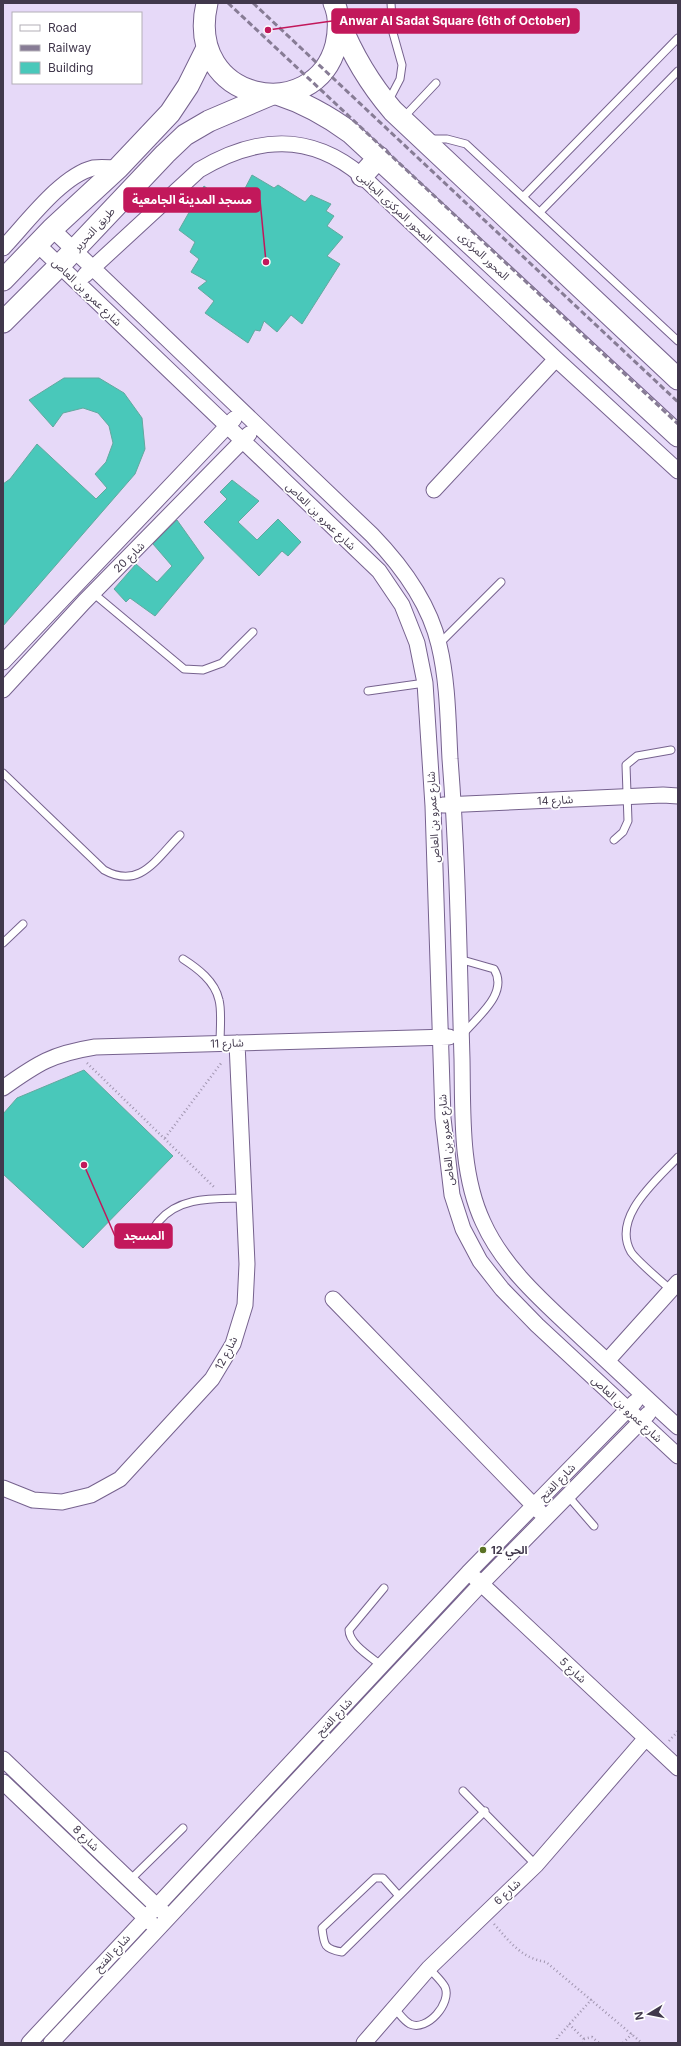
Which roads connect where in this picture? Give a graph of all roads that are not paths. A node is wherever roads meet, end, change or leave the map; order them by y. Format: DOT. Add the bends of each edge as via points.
graph roads {
  1 [pos="191,3"];
  2 [pos="207,3"];
  3 [pos="391,3"];
  4 [pos="336,8"];
  5 [pos="678,38"];
  6 [pos="205,41"];
  7 [pos="678,71"];
  8 [pos="436,83"];
  9 [pos="274,95"];
  10 [pos="387,104"];
  11 [pos="402,119"];
  12 [pos="423,140"];
  13 [pos="379,158"];
  14 [pos="118,168"];
  15 [pos="362,176"];
  16 [pos="523,197"];
  17 [pos="540,212"];
  18 [pos="52,229"];
  19 [pos="37,244"];
  20 [pos="3,248"];
  21 [pos="74,251"];
  22 [pos="59,266"];
  23 [pos="91,268"];
  24 [pos="3,280"];
  25 [pos="77,283"];
  26 [pos="3,322"];
  27 [pos="678,341"];
  28 [pos="556,359"];
  29 [pos="678,380"];
  30 [pos="242,411"];
  31 [pos="227,426"];
  32 [pos="257,426"];
  33 [pos="678,436"];
  34 [pos="242,441"];
  35 [pos="678,471"];
  36 [pos="434,490"];
  37 [pos="501,582"];
  38 [pos="93,593"];
  39 [pos="253,632"];
  40 [pos="439,644"];
  41 [pos="3,662"];
  42 [pos="425,683"];
  43 [pos="3,690"];
  44 [pos="368,691"];
  45 [pos="671,750"];
  46 [pos="3,774"];
  47 [pos="627,796"];
  48 [pos="678,796"];
  49 [pos="454,805"];
  50 [pos="433,806"];
  51 [pos="180,835"];
  52 [pos="614,840"];
  53 [pos="22,924"];
  54 [pos="3,943"];
  55 [pos="183,959"];
  56 [pos="458,959"];
  57 [pos="461,1037"];
  58 [pos="440,1038"];
  59 [pos="220,1043"];
  60 [pos="237,1043"];
  61 [pos="3,1088"];
  62 [pos="678,1157"];
  63 [pos="244,1198"];
  64 [pos="148,1240"];
  65 [pos="674,1286"];
  66 [pos="333,1299"];
  67 [pos="607,1361"];
  68 [pos="642,1394"];
  69 [pos="656,1407"];
  70 [pos="628,1409"];
  71 [pos="641,1421"];
  72 [pos="678,1428"];
  73 [pos="678,1456"];
  74 [pos="3,1488"];
  75 [pos="568,1496"];
  76 [pos="534,1506"];
  77 [pos="546,1518"];
  78 [pos="594,1526"];
  79 [pos="468,1572"];
  80 [pos="481,1584"];
  81 [pos="384,1588"];
  82 [pos="382,1666"];
  83 [pos="646,1738"];
  84 [pos="3,1759"];
  85 [pos="678,1768"];
  86 [pos="3,1782"];
  87 [pos="463,1791"];
  88 [pos="485,1811"];
  89 [pos="183,1828"];
  90 [pos="536,1865"];
  91 [pos="130,1880"];
  92 [pos="399,1896"];
  93 [pos="156,1905"];
  94 [pos="145,1917"];
  95 [pos="168,1917"];
  96 [pos="157,1929"];
  97 [pos="429,1968"];
  98 [pos="394,2008"];
  99 [pos="29,2043"];
  100 [pos="52,2043"];
  101 [pos="364,2043"];
  1 -- 6 [label="main road"];
  2 -- 6 [label="main road" via="204,18"];
  3 -- 10 [label="lane" via="393,33 402,65 400,79"];
  4 -- 9 [label="main road, طريق التحرير" via="338,36 328,64 306,85"];
  4 -- 10 [label="main road" via="357,61"];
  5 -- 16 [label="lane"];
  6 -- 9 [label="main road, المحور المركزى" via="213,61 231,82 250,91"];
  6 -- 14 [label="main road" via="188,86 170,113"];
  7 -- 17 [label="lane"];
  8 -- 11 [label="lane"];
  9 -- 13 [label="main road, المحور المركزى" via="293,100 324,114 351,133"];
  9 -- 21 [label="main road, طريق التحرير" via="209,121 186,135"];
  10 -- 11 [label="main road"];
  11 -- 12 [label="main road"];
  12 -- 16 [label="lane" via="447,138 466,144"];
  12 -- 29 [label="main road"];
  13 -- 15 [label="main road"];
  13 -- 33 [label="main road, المحور المركزى"];
  14 -- 18 [label="main road"];
  14 -- 20 [label="street" via="94,168 64,183"];
  15 -- 23 [label="street, المحور المركزى الجانبى" via="334,155 294,144 248,148 221,157 199,170"];
  15 -- 28 [label="street, المحور المركزى الجانبى"];
  16 -- 17 [label="lane"];
  17 -- 27 [label="lane"];
  18 -- 19 [label="main road"];
  18 -- 21 [label="street, شارع عمرو بن العاص"];
  19 -- 22 [label="street, شارع عمرو بن العاص"];
  19 -- 24 [label="main road"];
  21 -- 22 [label="main road, طريق التحرير"];
  21 -- 23 [label="street, شارع عمرو بن العاص"];
  22 -- 25 [label="street, شارع عمرو بن العاص"];
  22 -- 26 [label="main road, طريق التحرير"];
  23 -- 25 [label="street, المحور المركزى الجانبى"];
  23 -- 30 [label="street, شارع عمرو بن العاص"];
  25 -- 31 [label="street, شارع عمرو بن العاص"];
  28 -- 35 [label="street, المحور المركزى الجانبى"];
  28 -- 36 [label="street"];
  30 -- 31 [label="street, شارع 20"];
  30 -- 32 [label="street, شارع عمرو بن العاص"];
  31 -- 34 [label="street, شارع عمرو بن العاص"];
  31 -- 41 [label="street, شارع 20"];
  32 -- 34 [label="street, شارع 20"];
  32 -- 40 [label="street, شارع عمرو بن العاص" via="397,562 424,604"];
  34 -- 38 [label="street, شارع 20"];
  34 -- 42 [label="street, شارع عمرو بن العاص" via="379,571 402,605 417,643"];
  37 -- 40 [label="lane"];
  38 -- 39 [label="lane" via="184,669 203,670 222,662"];
  38 -- 43 [label="street, شارع 20"];
  40 -- 49 [label="street, شارع عمرو بن العاص" via="445,681"];
  42 -- 44 [label="lane"];
  42 -- 50 [label="street, شارع عمرو بن العاص"];
  45 -- 47 [label="lane" via="637,756 626,765"];
  46 -- 51 [label="lane" via="104,870 115,876 128,878 140,874"];
  47 -- 48 [label="street, شارع 14"];
  47 -- 49 [label="street, شارع 14"];
  47 -- 52 [label="lane" via="628,821 623,832"];
  49 -- 50 [label="street, شارع 14"];
  49 -- 56 [label="street, شارع عمرو بن العاص"];
  50 -- 58 [label="street, شارع عمرو بن العاص"];
  53 -- 54 [label="lane"];
  55 -- 59 [label="lane" via="198,969 210,983 219,1000"];
  56 -- 57 [label="street, شارع عمرو بن العاص"];
  56 -- 57 [label="lane" via="494,969 498,975 498,991"];
  57 -- 58 [label="street, شارع 11"];
  57 -- 67 [label="street, شارع عمرو بن العاص" via="467,1157 472,1191 482,1221 497,1250 518,1276"];
  58 -- 60 [label="street, شارع 11"];
  58 -- 70 [label="street, شارع عمرو بن العاص" via="446,1159 452,1195 463,1229 480,1261 502,1289"];
  59 -- 60 [label="street, شارع 11"];
  59 -- 61 [label="street, شارع 11" via="74,1050 52,1056 33,1066"];
  60 -- 63 [label="street, شارع 12"];
  62 -- 65 [label="lane" via="633,1206 626,1238 632,1253"];
  63 -- 64 [label="lane" via="196,1200 176,1207 159,1221"];
  63 -- 74 [label="street, شارع 12" via="247,1264 245,1305 233,1344 212,1379 120,1479 91,1496 62,1502 33,1500"];
  65 -- 67 [label="street"];
  66 -- 76 [label="street"];
  67 -- 68 [label="street, شارع عمرو بن العاص"];
  68 -- 69 [label="street, شارع عمرو بن العاص"];
  68 -- 70 [label="street, شارع الفتح"];
  69 -- 71 [label="street, شارع الفتح"];
  69 -- 72 [label="street, شارع عمرو بن العاص"];
  70 -- 71 [label="street, شارع عمرو بن العاص"];
  70 -- 76 [label="street, شارع الفتح"];
  71 -- 73 [label="street, شارع عمرو بن العاص"];
  71 -- 75 [label="street, شارع الفتح"];
  75 -- 77 [label="street, شارع الفتح"];
  75 -- 78 [label="lane"];
  76 -- 77 [label="street"];
  76 -- 79 [label="street, شارع الفتح"];
  77 -- 80 [label="street, شارع الفتح"];
  79 -- 80 [label="street, شارع 5"];
  79 -- 82 [label="street, شارع الفتح"];
  80 -- 83 [label="street, شارع 5"];
  80 -- 95 [label="street, شارع الفتح"];
  81 -- 82 [label="lane" via="349,1630 349,1636 353,1641"];
  82 -- 93 [label="street, شارع الفتح"];
  83 -- 85 [label="street, شارع 5"];
  83 -- 90 [label="street, شارع 6"];
  84 -- 91 [label="street, شارع 8"];
  86 -- 94 [label="street, شارع 8"];
  87 -- 88 [label="lane"];
  88 -- 90 [label="lane"];
  88 -- 92 [label="lane"];
  89 -- 91 [label="lane"];
  90 -- 97 [label="street, شارع 6"];
  91 -- 93 [label="street, شارع 8"];
  92 -- 92 [label="lane" via="342,1952 330,1950 324,1943 322,1928 375,1878 383,1878"];
  93 -- 94 [label="street, شارع الفتح"];
  93 -- 95 [label="street, شارع 8"];
  94 -- 96 [label="street, شارع 8"];
  94 -- 99 [label="street, شارع الفتح"];
  95 -- 96 [label="street, شارع الفتح"];
  96 -- 100 [label="street, شارع الفتح"];
  97 -- 98 [label="street, شارع 6"];
  97 -- 98 [label="lane" via="445,1987 447,1997 442,2006 427,2023 419,2025 410,2024"];
  98 -- 101 [label="street, شارع 6"];
}
